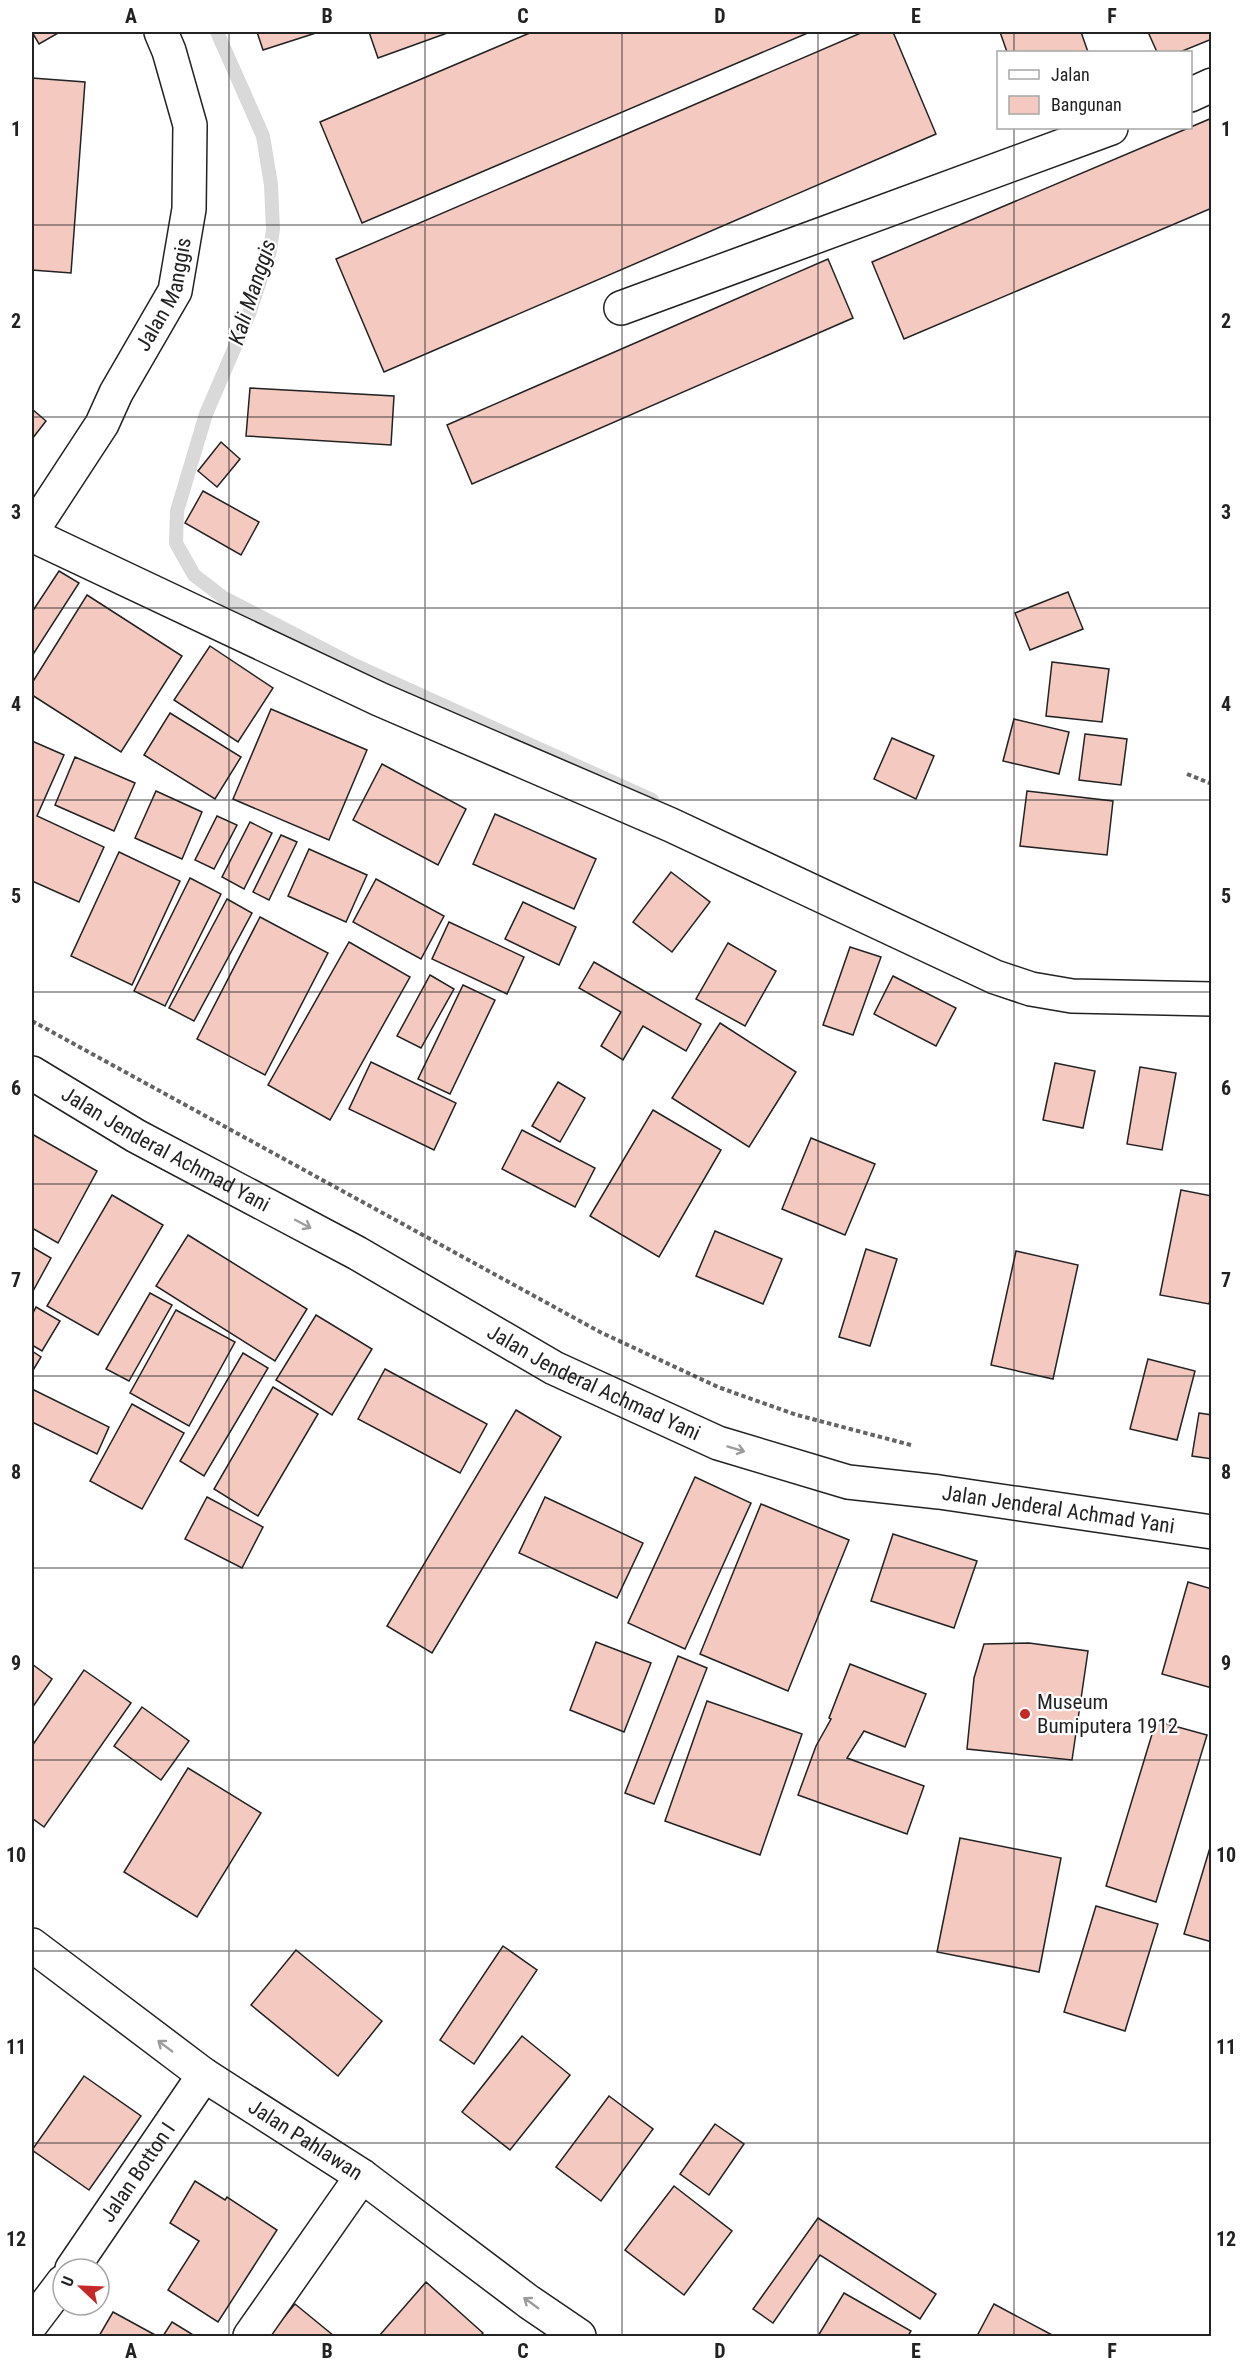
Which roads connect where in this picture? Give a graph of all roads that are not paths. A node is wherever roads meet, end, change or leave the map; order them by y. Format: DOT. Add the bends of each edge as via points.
graph roads {
  1 [pos="161,32"];
  2 [pos="1212,85"];
  3 [pos="1192,95"];
  4 [pos="1108,129"];
  5 [pos="621,308"];
  6 [pos="32,533"];
  7 [pos="1212,999"];
  8 [pos="32,1073"];
  9 [pos="1212,1532"];
  10 [pos="35,1954"];
  11 [pos="204,2075"];
  12 [pos="362,2176"];
  13 [pos="80,2257"];
  14 [pos="51,2298"];
  15 [pos="32,2323"];
  16 [pos="250,2337"];
  17 [pos="579,2337"];
  1 -- 6 [label="street, Jalan Manggis" via="190,125 189,209 175,291 102,424"];
  2 -- 3 [label="street"];
  4 -- 5 [label="street"];
  6 -- 7 [label="street" via="379,699 671,825 995,977 1030,989 1072,996"];
  8 -- 9 [label="street, Jalan Jenderal Achmad Yani, one-way" via="136,1136 357,1253 554,1368 718,1443 848,1482"];
  11 -- 10 [label="street, Jalan Pahlawan, one-way"];
  11 -- 12 [label="street, Jalan Pahlawan"];
  11 -- 13 [label="street, Jalan Botton I"];
  12 -- 16 [label="street"];
  17 -- 12 [label="street, Jalan Pahlawan, one-way"];
  14 -- 15 [label="street"];
}
